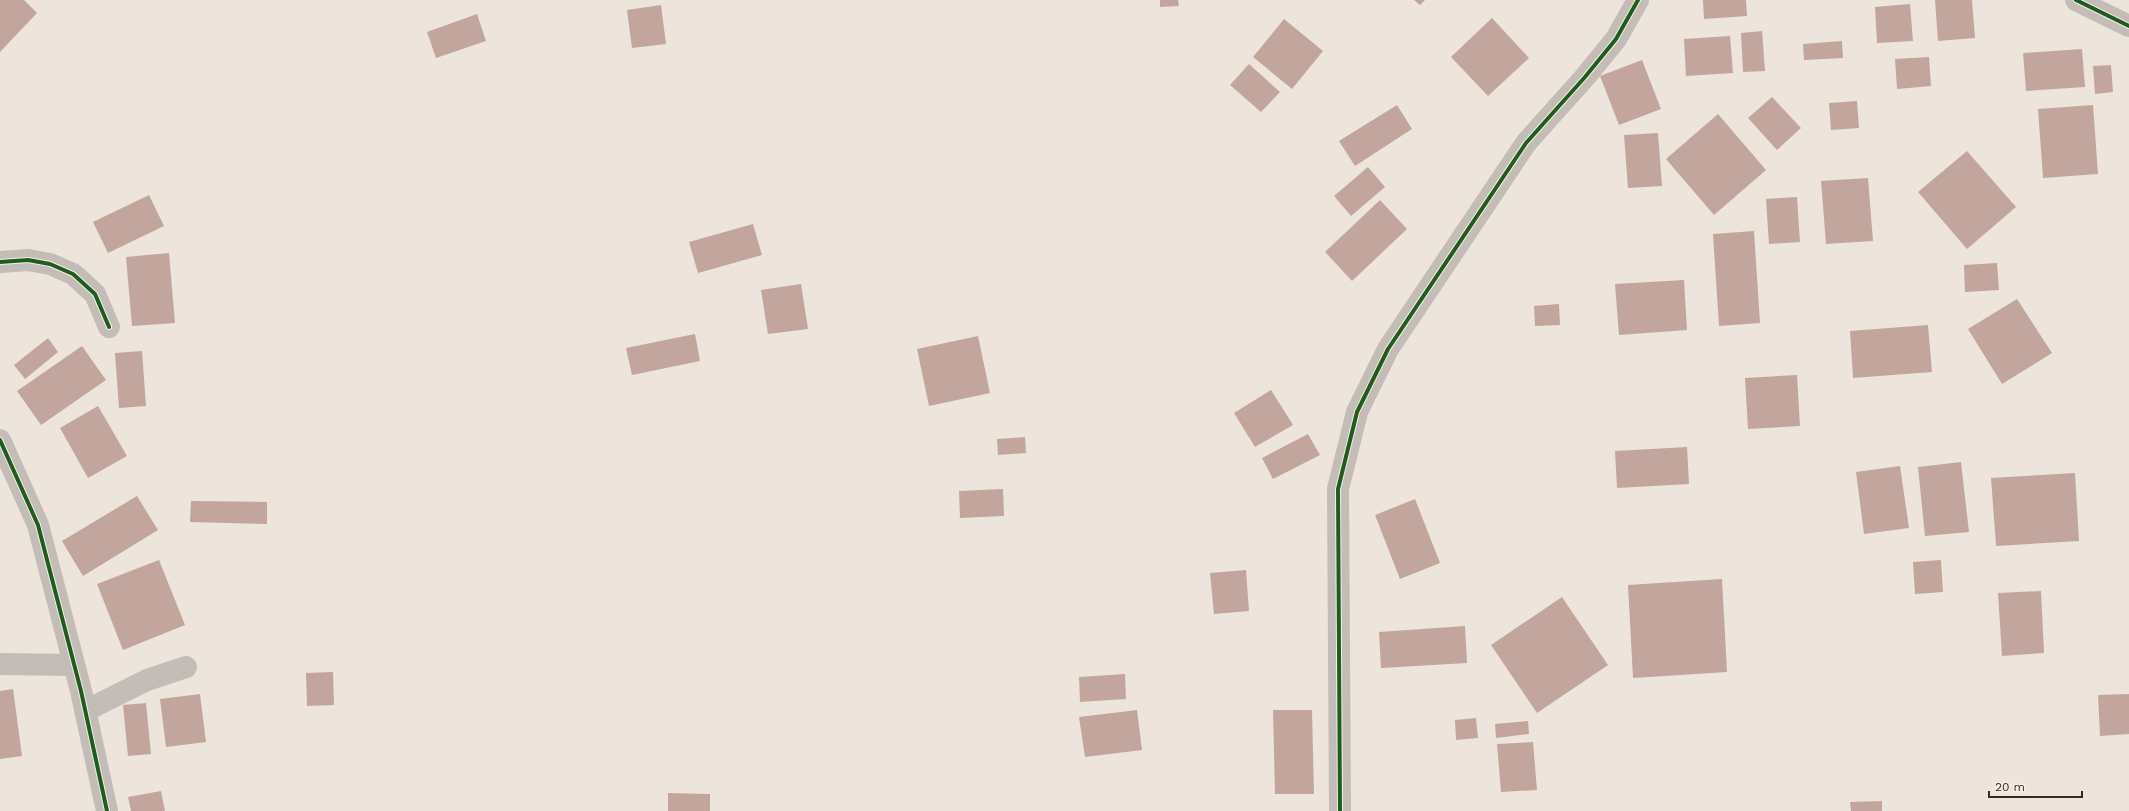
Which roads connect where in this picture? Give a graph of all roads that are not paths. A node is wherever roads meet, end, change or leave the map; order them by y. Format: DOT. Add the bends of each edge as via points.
graph roads {
  1 [pos="1638,0"];
  2 [pos="2076,0"];
  3 [pos="2129,26"];
  4 [pos="0,262"];
  5 [pos="110,327"];
  6 [pos="0,440"];
  7 [pos="0,664"];
  8 [pos="74,665"];
  9 [pos="186,667"];
  10 [pos="85,711"];
  11 [pos="108,811"];
  12 [pos="1340,811"];
  1 -- 12 [label="street" via="1616,39 1526,143 1388,349 1357,412 1338,489"];
  2 -- 3 [label="street"];
  4 -- 5 [label="street" via="28,260 50,264 73,274 95,294"];
  6 -- 8 [label="street" via="38,525"];
  7 -- 8 [label="street"];
  8 -- 10 [label="street"];
  9 -- 10 [label="street" via="147,680"];
  10 -- 11 [label="street"];
}
